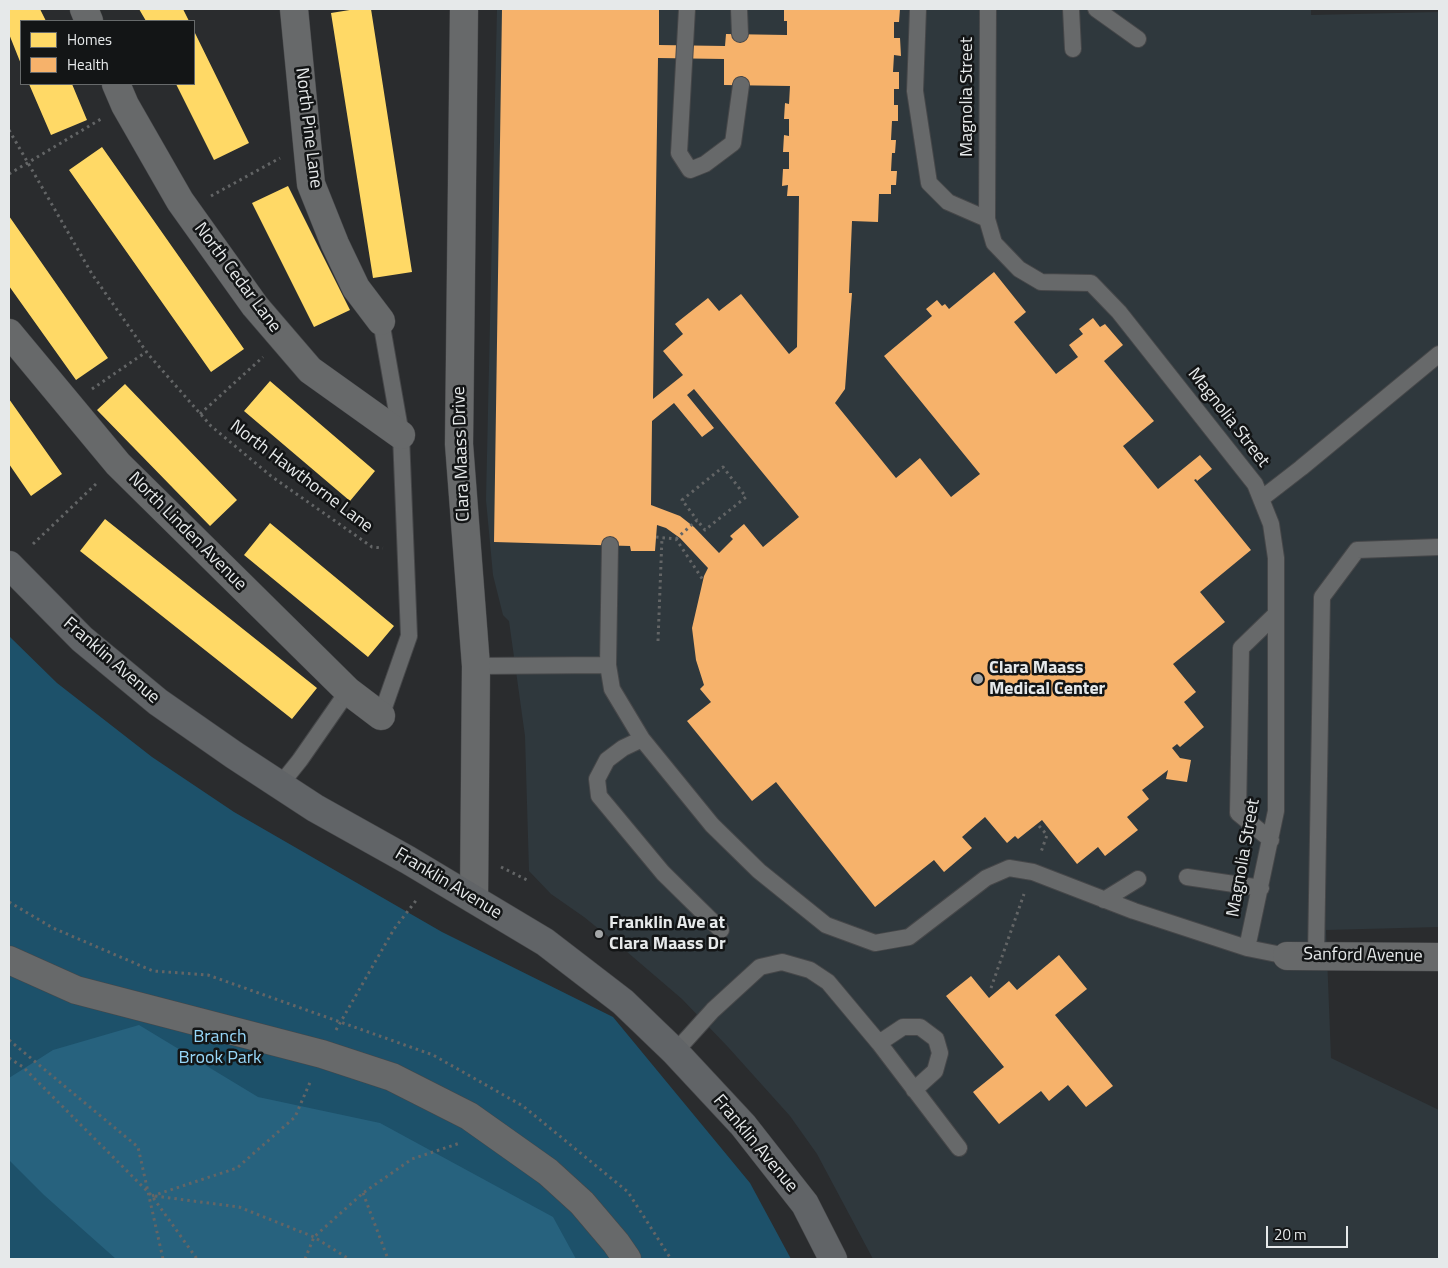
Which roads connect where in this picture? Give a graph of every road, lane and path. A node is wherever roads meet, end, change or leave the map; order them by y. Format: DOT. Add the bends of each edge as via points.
graph roads {
  1 [pos="294,9"];
  2 [pos="464,9"];
  3 [pos="687,9"];
  4 [pos="739,9"];
  5 [pos="918,9"];
  6 [pos="988,9"];
  7 [pos="1071,9"];
  8 [pos="1096,9"];
  9 [pos="740,34"];
  10 [pos="1138,39"];
  11 [pos="1072,49"];
  12 [pos="741,85"];
  13 [pos="121,94"];
  14 [pos="9,130"];
  15 [pos="307,144"];
  16 [pos="28,163"];
  17 [pos="9,174"];
  18 [pos="186,210"];
  19 [pos="987,219"];
  20 [pos="381,321"];
  21 [pos="9,333"];
  22 [pos="283,339"];
  23 [pos="146,352"];
  24 [pos="1439,354"];
  25 [pos="70,406"];
  26 [pos="200,414"];
  27 [pos="401,435"];
  28 [pos="118,464"];
  29 [pos="1261,499"];
  30 [pos="698,520"];
  31 [pos="656,537"];
  32 [pos="662,537"];
  33 [pos="676,539"];
  34 [pos="33,544"];
  35 [pos="610,545"];
  36 [pos="1439,547"];
  37 [pos="405,549"];
  38 [pos="9,565"];
  39 [pos="703,580"];
  40 [pos="1276,614"];
  41 [pos="658,640"];
  42 [pos="608,665"];
  43 [pos="476,666"];
  44 [pos="348,691"];
  45 [pos="381,716"];
  46 [pos="642,739"];
  47 [pos="280,785"];
  48 [pos="1039,826"];
  49 [pos="1270,840"];
  50 [pos="1040,855"];
  51 [pos="1187,876"];
  52 [pos="1138,878"];
  53 [pos="1261,888"];
  54 [pos="1024,894"];
  55 [pos="474,899"];
  56 [pos="1104,900"];
  57 [pos="412,906"];
  58 [pos="722,930"];
  59 [pos="1248,948"];
  60 [pos="1287,956"];
  61 [pos="1316,956"];
  62 [pos="1439,957"];
  63 [pos="9,960"];
  64 [pos="991,988"];
  65 [pos="341,1022"];
  66 [pos="9,1040"];
  67 [pos="879,1043"];
  68 [pos="675,1052"];
  69 [pos="322,1054"];
  70 [pos="9,1058"];
  71 [pos="914,1090"];
  72 [pos="494,1132"];
  73 [pos="959,1148"];
  74 [pos="363,1193"];
  75 [pos="152,1196"];
  76 [pos="314,1238"];
  77 [pos="163,1259"];
  78 [pos="197,1259"];
  79 [pos="305,1259"];
  80 [pos="350,1259"];
  81 [pos="388,1259"];
  82 [pos="626,1259"];
  83 [pos="833,1259"];
  1 -- 15 [label="street, North Pine Lane"];
  2 -- 43 [label="street, Clara Maass Drive" via="459,444"];
  3 -- 12 [label="lane" via="680,153 690,170 705,164 733,143"];
  4 -- 9 [label="lane"];
  5 -- 19 [label="lane" via="915,91 929,183 948,202"];
  6 -- 19 [label="lane, Magnolia Street"];
  7 -- 11 [label="lane"];
  8 -- 10 [label="lane"];
  13 -- 16 [label="path"];
  13 -- 18 [label="street, North Cedar Lane"];
  14 -- 16 [label="path, North Hawthorne Lane"];
  15 -- 18 [label="path"];
  15 -- 20 [label="street, North Pine Lane" via="311,184 335,244 356,288"];
  16 -- 17 [label="path"];
  16 -- 23 [label="path, North Hawthorne Lane" via="92,274"];
  18 -- 22 [label="street, North Cedar Lane" via="255,306"];
  19 -- 29 [label="lane, Magnolia Street" via="994,243 1019,269 1041,282 1091,283 1119,312 1255,484"];
  20 -- 27 [label="lane"];
  21 -- 25 [label="street, North Linden Avenue"];
  22 -- 26 [label="path"];
  22 -- 27 [label="street, North Cedar Lane" via="310,370"];
  23 -- 25 [label="path"];
  23 -- 26 [label="path, North Hawthorne Lane"];
  24 -- 29 [label="lane"];
  25 -- 28 [label="street, North Linden Avenue"];
  26 -- 37 [label="path, North Hawthorne Lane" via="271,476 372,547"];
  27 -- 37 [label="lane"];
  28 -- 34 [label="path"];
  28 -- 44 [label="street, North Linden Avenue"];
  29 -- 40 [label="lane, Magnolia Street" via="1271,524 1275,549"];
  30 -- 30 [label="path" via="705,530 746,497 723,467 682,500"];
  30 -- 33 [label="path"];
  31 -- 32 [label="path"];
  32 -- 33 [label="path"];
  32 -- 41 [label="path"];
  33 -- 39 [label="path"];
  35 -- 42 [label="lane"];
  36 -- 61 [label="lane" via="1357,550 1322,597"];
  37 -- 45 [label="lane" via="409,636"];
  38 -- 47 [label="main road, Franklin Avenue" via="82,639 158,702"];
  40 -- 49 [label="lane, Magnolia Street" via="1276,811"];
  40 -- 49 [label="lane" via="1241,648 1238,813"];
  42 -- 43 [label="lane"];
  42 -- 46 [label="lane" via="612,689"];
  43 -- 55 [label="street, Clara Maass Drive"];
  44 -- 45 [label="street, North Linden Avenue"];
  44 -- 47 [label="lane"];
  46 -- 56 [label="lane" via="712,826 759,872 826,925 875,943 909,937 986,878 1009,868 1033,872"];
  46 -- 58 [label="lane" via="608,760 597,779 598,796 663,873"];
  47 -- 55 [label="main road, Franklin Avenue"];
  48 -- 50 [label="path" via="1047,835"];
  49 -- 53 [label="lane, Magnolia Street"];
  51 -- 53 [label="lane"];
  52 -- 56 [label="lane"];
  53 -- 59 [label="lane, Magnolia Street"];
  54 -- 64 [label="path"];
  55 -- 68 [label="main road, Franklin Avenue" via="545,942 623,1002"];
  56 -- 59 [label="lane"];
  57 -- 65 [label="path" via="394,929"];
  59 -- 60 [label="lane"];
  60 -- 61 [label="street, Sanford Avenue"];
  61 -- 62 [label="street, Sanford Avenue"];
  63 -- 69 [label="street" via="76,990"];
  66 -- 77 [label="path" via="138,1146"];
  67 -- 68 [label="lane" via="828,982 810,970 782,962 760,967 713,1010"];
  67 -- 71 [label="lane"];
  67 -- 71 [label="lane" via="903,1027 920,1027 936,1039 940,1053 935,1071"];
  68 -- 83 [label="main road, Franklin Avenue" via="743,1125 805,1204"];
  69 -- 72 [label="street" via="392,1077 470,1116"];
  69 -- 75 [label="path" via="295,1117 236,1168"];
  70 -- 75 [label="path" via="23,1067"];
  71 -- 73 [label="lane"];
  72 -- 74 [label="path" via="412,1160"];
  72 -- 82 [label="street" via="548,1172 582,1203"];
  74 -- 76 [label="path"];
  74 -- 81 [label="path"];
  75 -- 76 [label="path" via="238,1207"];
  75 -- 78 [label="path"];
  76 -- 79 [label="path"];
  76 -- 80 [label="path"];
}
